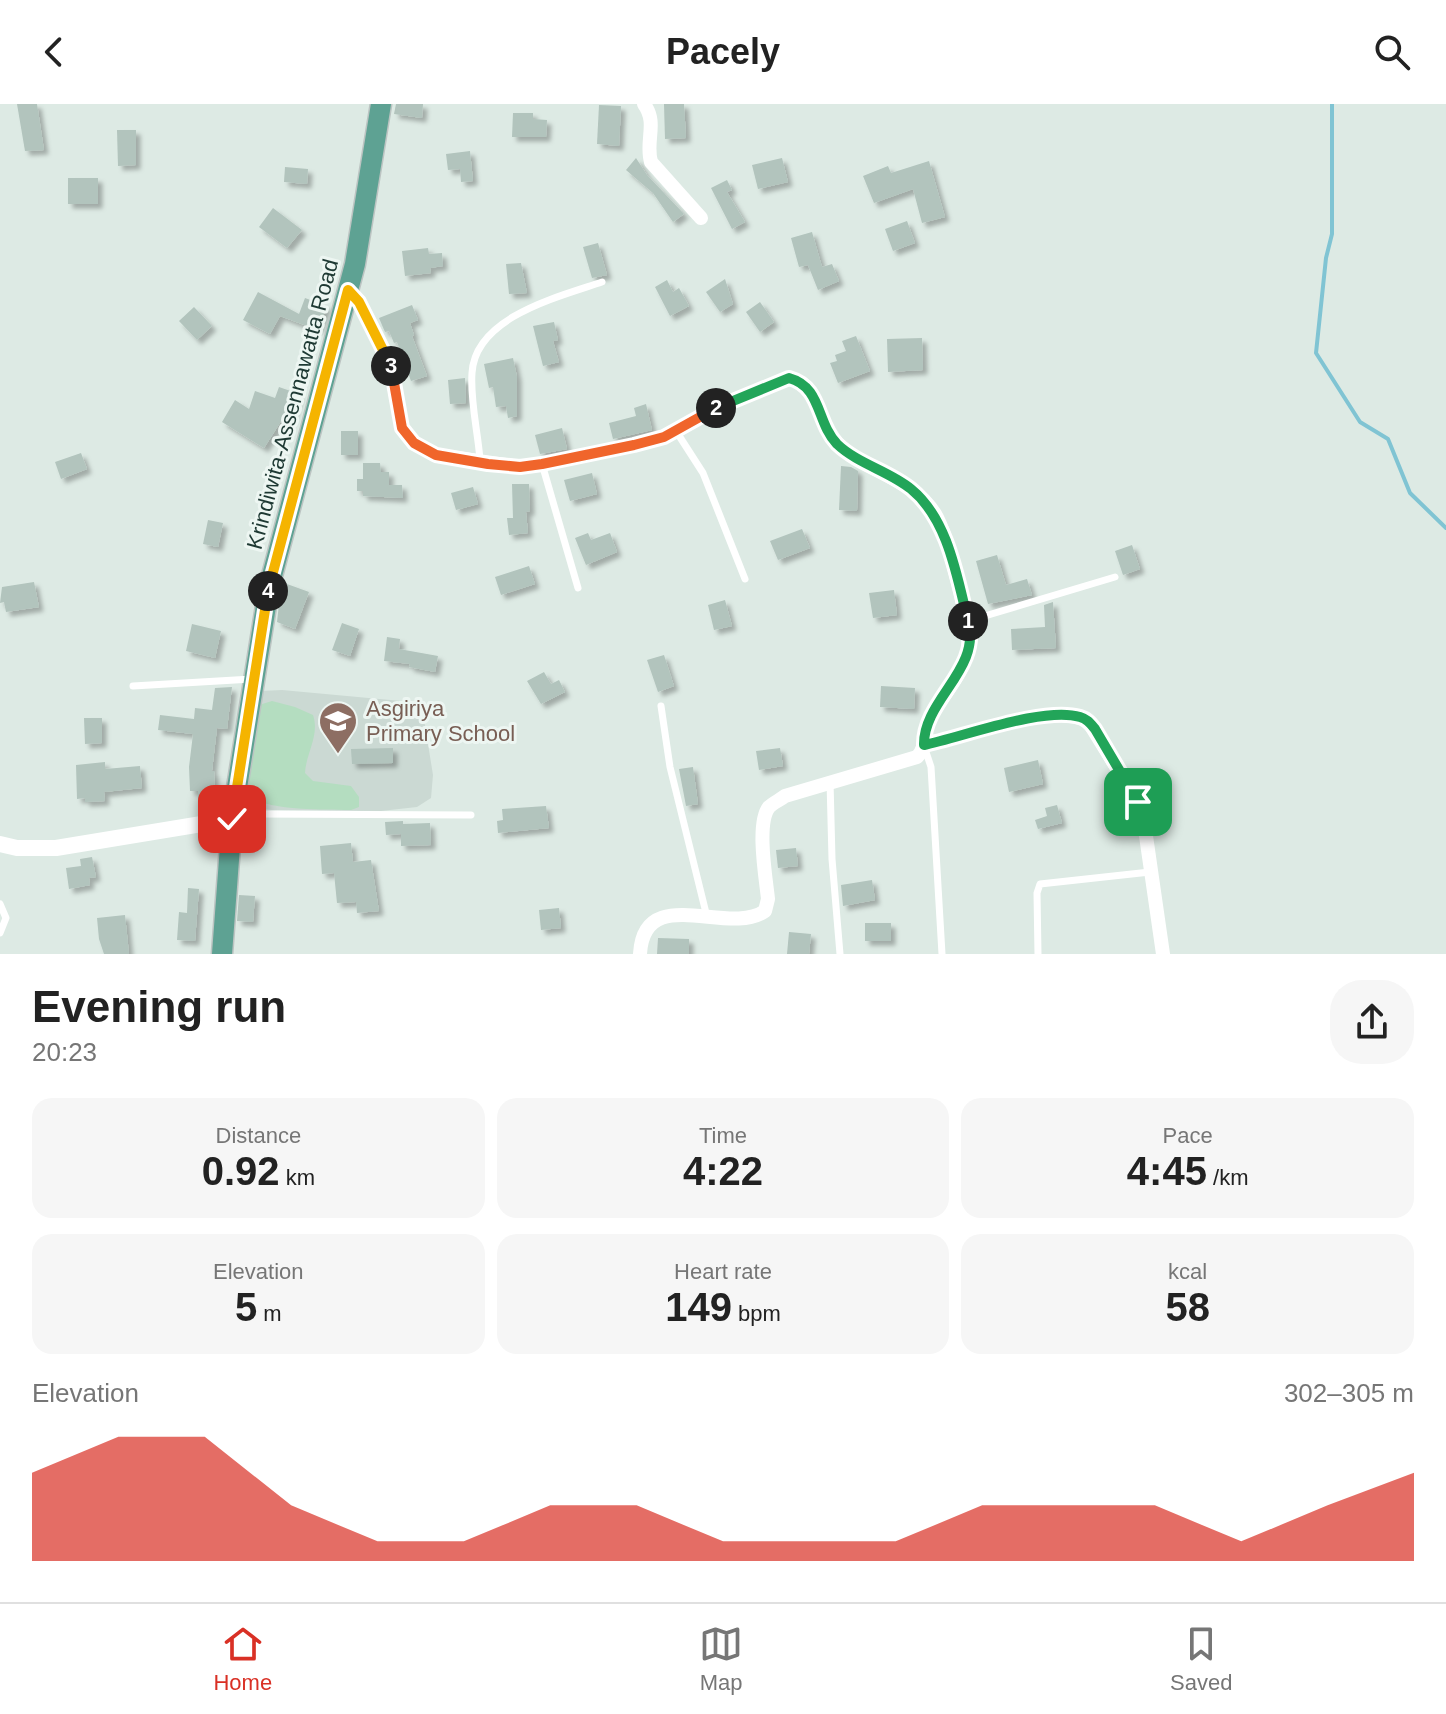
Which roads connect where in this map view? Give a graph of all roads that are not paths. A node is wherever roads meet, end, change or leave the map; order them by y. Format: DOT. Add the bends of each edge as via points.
graph roads {
  1 [pos="381,104"];
  2 [pos="644,104"];
  3 [pos="701,218"];
  4 [pos="602,282"];
  5 [pos="348,290"];
  6 [pos="676,431"];
  7 [pos="481,462"];
  8 [pos="542,464"];
  9 [pos="1115,577"];
  10 [pos="745,579"];
  11 [pos="578,588"];
  12 [pos="968,621"];
  13 [pos="254,679"];
  14 [pos="133,686"];
  15 [pos="661,706"];
  16 [pos="924,745"];
  17 [pos="830,781"];
  18 [pos="471,815"];
  19 [pos="232,817"];
  20 [pos="0,844"];
  21 [pos="1152,872"];
  22 [pos="0,904"];
  23 [pos="707,917"];
  24 [pos="0,933"];
  25 [pos="222,954"];
  26 [pos="640,954"];
  27 [pos="840,954"];
  28 [pos="942,954"];
  29 [pos="1038,954"];
  30 [pos="1163,954"];
  1 -- 5 [label="main road, Krindiwita-Assennawatta Road"];
  2 -- 3 [label="street" via="652,114 651,162"];
  4 -- 7 [label="lane" via="510,317 488,336 474,358 471,375"];
  5 -- 7 [label="street" via="390,365 408,436 436,455"];
  5 -- 13 [label="main road, Krindiwita-Assennawatta Road" via="269,587"];
  6 -- 8 [label="street"];
  6 -- 10 [label="lane" via="703,473"];
  6 -- 12 [label="street" via="761,388 789,378 802,381 838,445 910,488 935,514"];
  7 -- 8 [label="street"];
  8 -- 11 [label="lane"];
  9 -- 12 [label="lane"];
  12 -- 16 [label="street" via="968,651 928,721"];
  13 -- 14 [label="lane"];
  13 -- 19 [label="main road, Krindiwita-Assennawatta Road"];
  15 -- 23 [label="lane" via="670,767"];
  16 -- 17 [label="street" via="917,757"];
  16 -- 21 [label="street" via="1022,720 1077,716 1088,721 1138,802"];
  16 -- 28 [label="lane" via="931,767"];
  17 -- 23 [label="street" via="785,796 764,815 765,911 738,920"];
  17 -- 27 [label="lane"];
  18 -- 19 [label="lane"];
  19 -- 20 [label="street" via="56,848"];
  19 -- 25 [label="main road, Krindiwita-Assennawatta Road"];
  21 -- 29 [label="lane" via="1040,884"];
  21 -- 30 [label="street"];
  22 -- 24 [label="lane" via="6,918"];
  23 -- 26 [label="street" via="661,917 646,932"];
}
